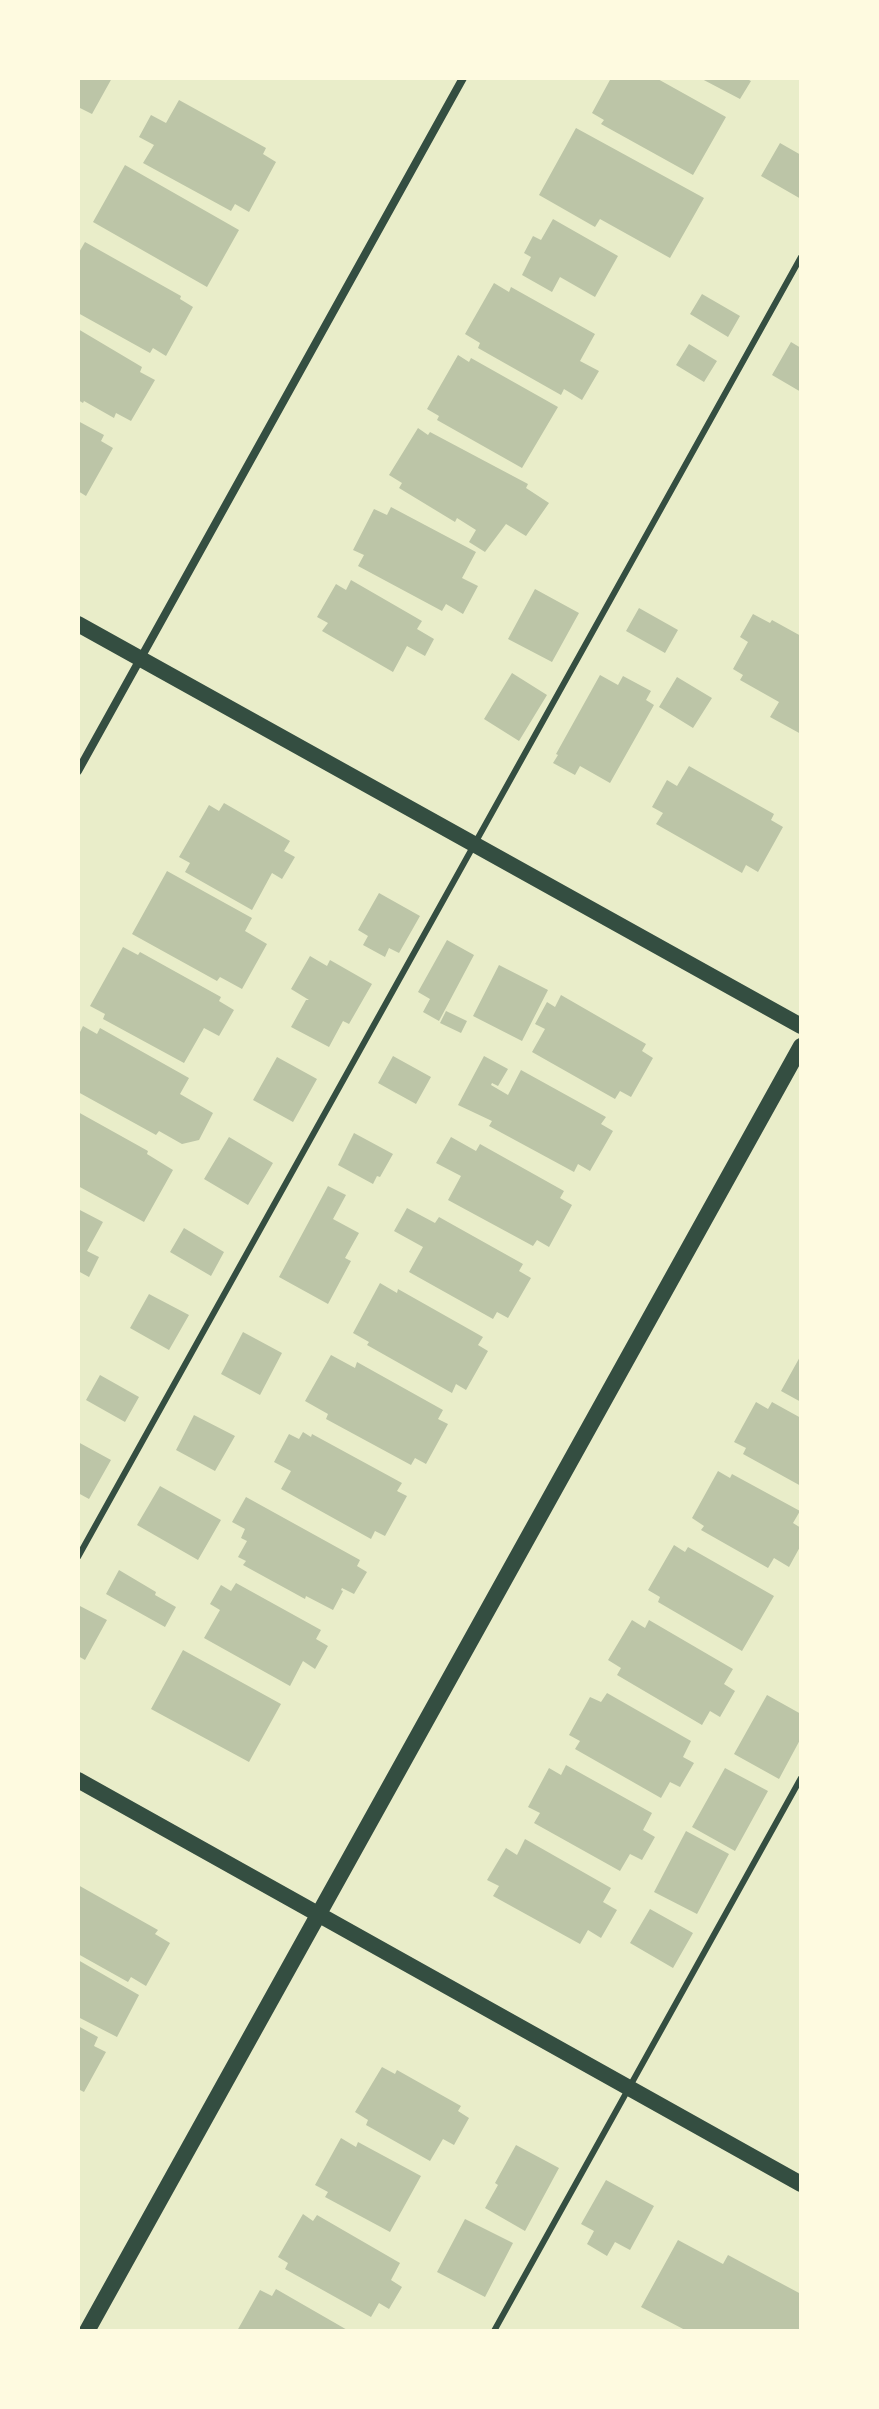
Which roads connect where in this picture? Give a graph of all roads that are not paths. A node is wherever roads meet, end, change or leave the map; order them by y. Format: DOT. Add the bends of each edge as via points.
graph roads {
  1 [pos="463,78"];
  2 [pos="801,257"];
  3 [pos="78,624"];
  4 [pos="140,658"];
  5 [pos="78,771"];
  6 [pos="474,844"];
  7 [pos="801,1026"];
  8 [pos="801,1046"];
  9 [pos="78,1557"];
  10 [pos="801,1778"];
  11 [pos="78,1780"];
  12 [pos="319,1914"];
  13 [pos="629,2088"];
  14 [pos="801,2184"];
  15 [pos="87,2331"];
  16 [pos="494,2331"];
  1 -- 4 [label="street"];
  2 -- 6 [label="lane"];
  3 -- 4 [label="main road"];
  4 -- 5 [label="street"];
  4 -- 6 [label="main road"];
  6 -- 7 [label="main road"];
  6 -- 9 [label="lane"];
  8 -- 12 [label="main road"];
  10 -- 13 [label="lane"];
  11 -- 12 [label="main road"];
  12 -- 13 [label="main road"];
  12 -- 15 [label="main road"];
  13 -- 14 [label="main road"];
  13 -- 16 [label="lane"];
}
